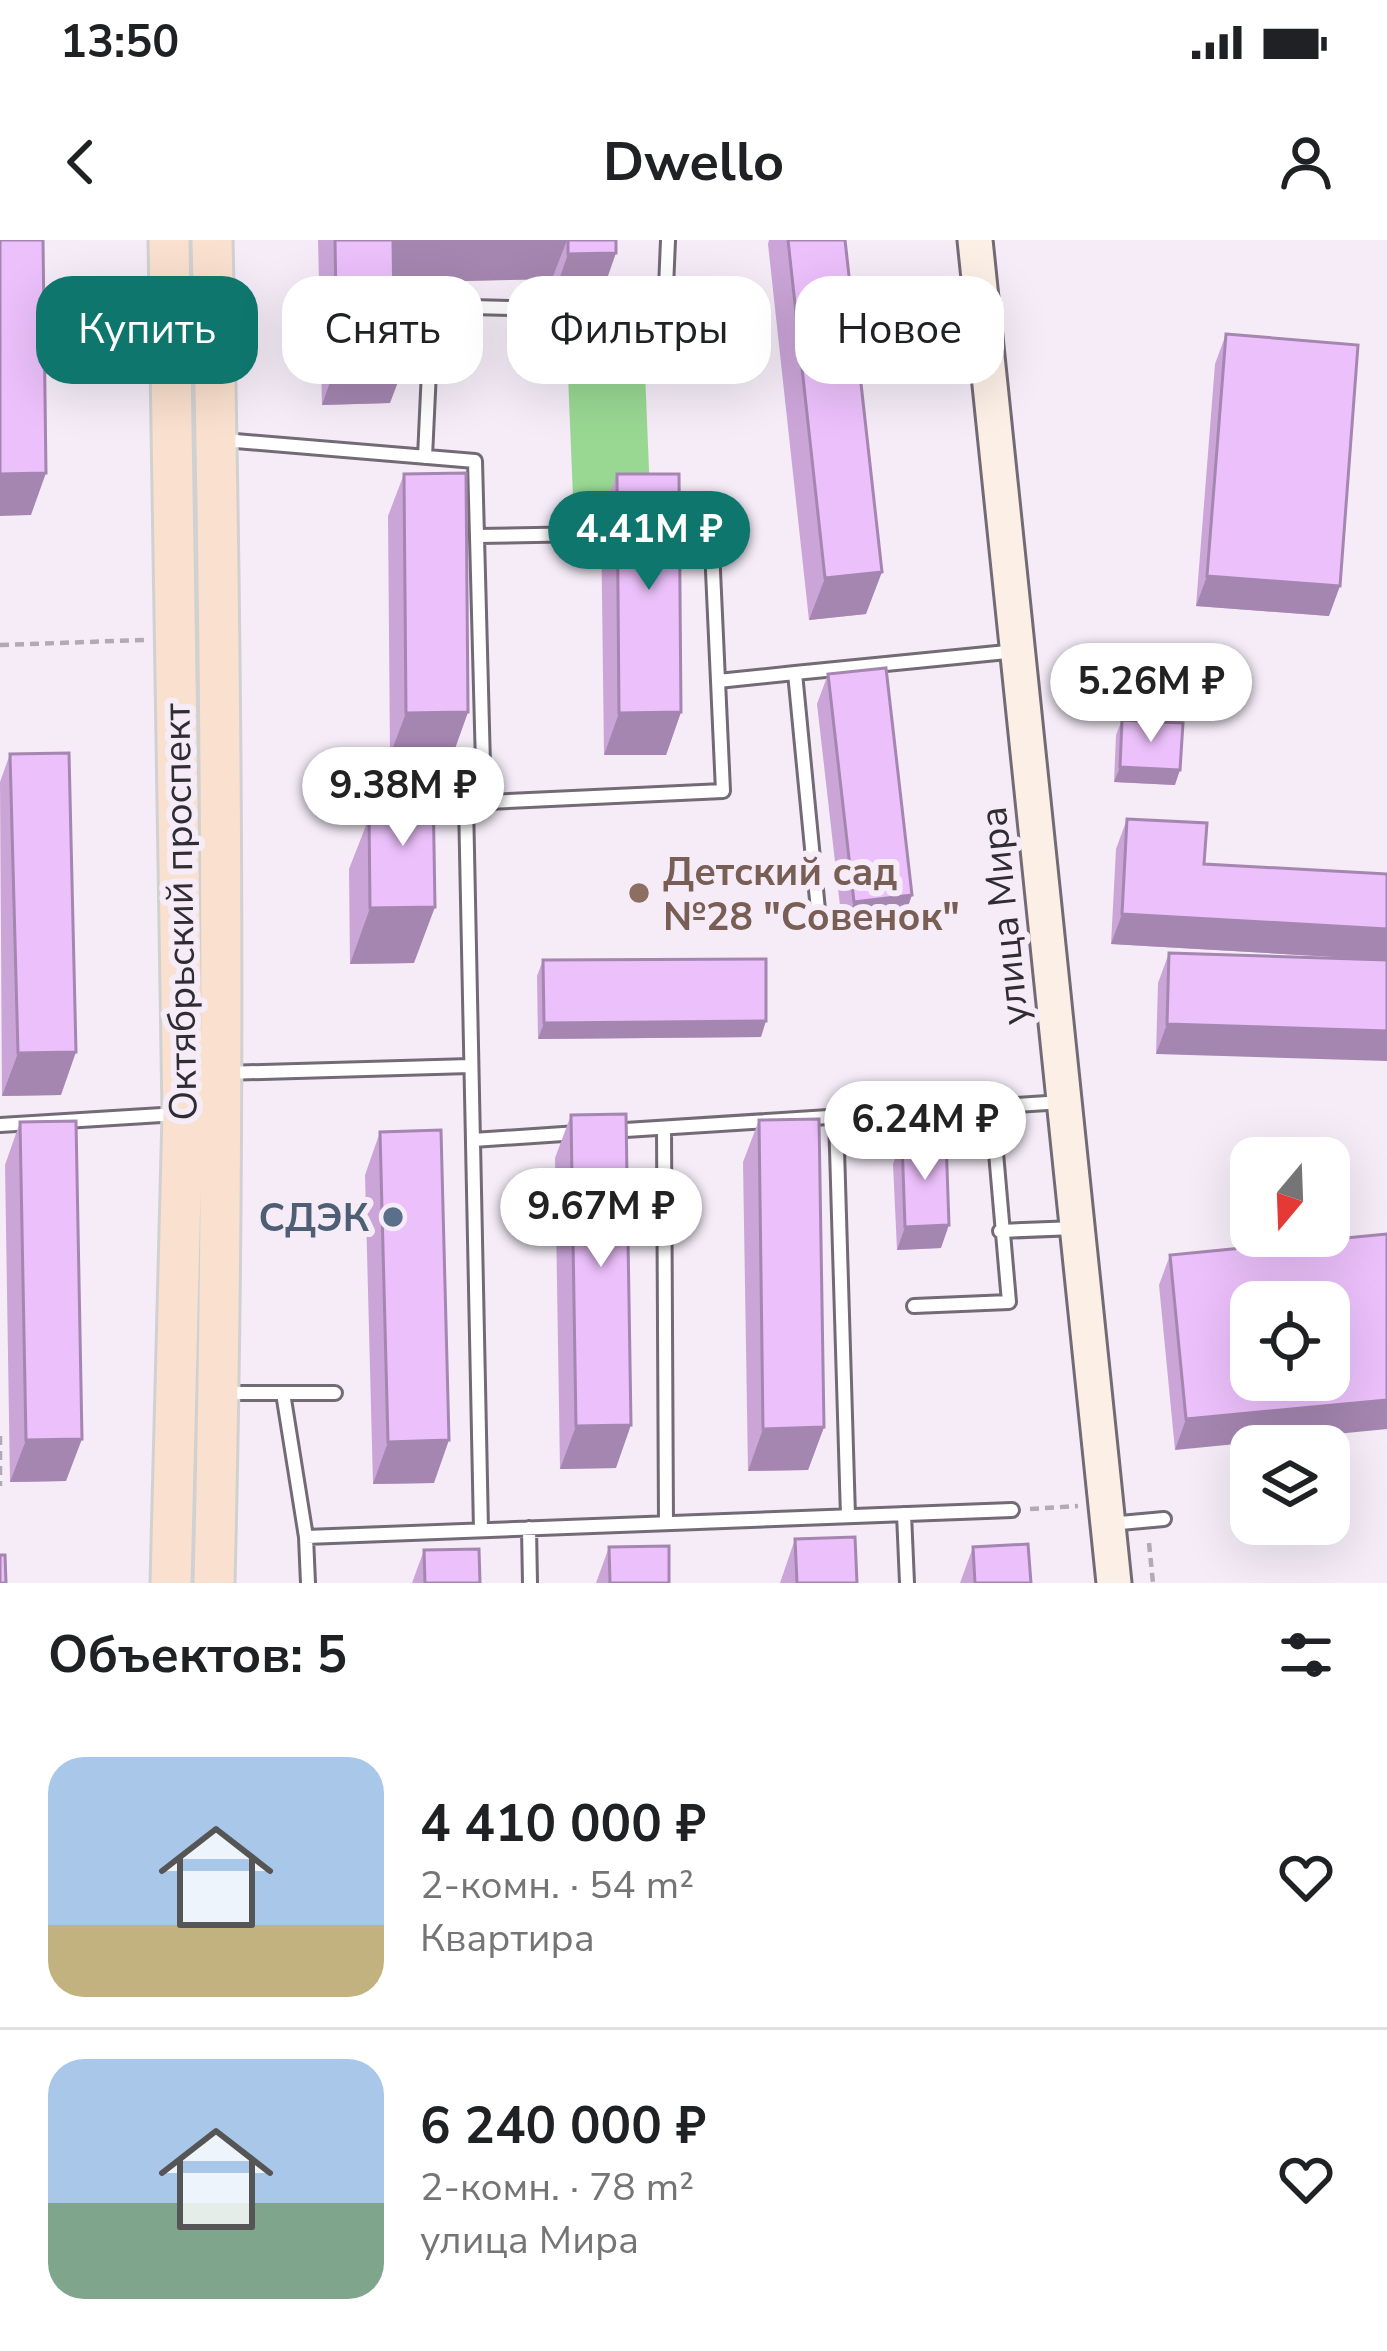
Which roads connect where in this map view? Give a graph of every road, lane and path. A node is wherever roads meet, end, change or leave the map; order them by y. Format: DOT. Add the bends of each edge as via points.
graph roads {
  1 [pos="169,240"];
  2 [pos="212,240"];
  3 [pos="668,240"];
  4 [pos="975,240"];
  5 [pos="217,440"];
  6 [pos="425,457"];
  7 [pos="711,527"];
  8 [pos="589,534"];
  9 [pos="477,536"];
  10 [pos="146,640"];
  11 [pos="0,646"];
  12 [pos="1018,651"];
  13 [pos="795,673"];
  14 [pos="718,681"];
  15 [pos="484,802"];
  16 [pos="818,910"];
  17 [pos="470,1066"];
  18 [pos="220,1073"];
  19 [pos="1064,1102"];
  20 [pos="992,1106"];
  21 [pos="183,1114"];
  22 [pos="836,1116"];
  23 [pos="0,1125"];
  24 [pos="664,1128"];
  25 [pos="473,1140"];
  26 [pos="1078,1228"];
  27 [pos="1000,1231"];
  28 [pos="914,1306"];
  29 [pos="219,1393"];
  30 [pos="284,1393"];
  31 [pos="335,1393"];
  32 [pos="0,1436"];
  33 [pos="0,1486"];
  34 [pos="1012,1510"];
  35 [pos="904,1514"];
  36 [pos="848,1516"];
  37 [pos="1165,1519"];
  38 [pos="666,1523"];
  39 [pos="1108,1524"];
  40 [pos="529,1528"];
  41 [pos="481,1530"];
  42 [pos="306,1538"];
  43 [pos="171,1583"];
  44 [pos="214,1583"];
  45 [pos="308,1583"];
  46 [pos="530,1583"];
  47 [pos="907,1583"];
  48 [pos="1114,1583"];
  1 -- 21 [label="main road, Октябрьский проспект"];
  2 -- 5 [label="main road, Октябрьский проспект"];
  3 -- 6 [label="lane" via="665,312 433,306"];
  4 -- 12 [label="street, улица Мира"];
  5 -- 6 [label="lane"];
  5 -- 18 [label="main road, Октябрьский проспект"];
  6 -- 9 [label="lane" via="475,461"];
  7 -- 14 [label="lane"];
  8 -- 9 [label="lane"];
  9 -- 15 [label="lane"];
  10 -- 11 [label="path"];
  12 -- 13 [label="lane"];
  12 -- 19 [label="street, улица Мира"];
  13 -- 14 [label="lane"];
  13 -- 16 [label="lane"];
  14 -- 15 [label="lane" via="723,791"];
  15 -- 17 [label="lane" via="466,803"];
  17 -- 18 [label="lane"];
  17 -- 25 [label="lane"];
  18 -- 29 [label="main road, Октябрьский проспект"];
  19 -- 20 [label="lane"];
  19 -- 26 [label="street, улица Мира" via="1084,1181"];
  20 -- 22 [label="lane"];
  20 -- 27 [label="lane"];
  21 -- 23 [label="lane"];
  21 -- 43 [label="main road, Октябрьский проспект"];
  22 -- 24 [label="lane"];
  22 -- 36 [label="lane"];
  24 -- 25 [label="lane"];
  24 -- 38 [label="lane"];
  25 -- 41 [label="lane"];
  26 -- 27 [label="lane"];
  26 -- 39 [label="street, улица Мира"];
  27 -- 28 [label="lane" via="999,1277 1009,1302"];
  29 -- 30 [label="lane"];
  29 -- 44 [label="main road, Октябрьский проспект"];
  30 -- 31 [label="lane"];
  30 -- 42 [label="lane"];
  32 -- 33 [label="path"];
  34 -- 35 [label="lane"];
  35 -- 36 [label="lane"];
  35 -- 47 [label="lane"];
  36 -- 38 [label="lane"];
  37 -- 39 [label="lane"];
  38 -- 40 [label="lane"];
  39 -- 48 [label="street, улица Мира"];
  40 -- 41 [label="lane"];
  40 -- 46 [label="lane"];
  41 -- 42 [label="lane"];
  42 -- 45 [label="lane"];
}
